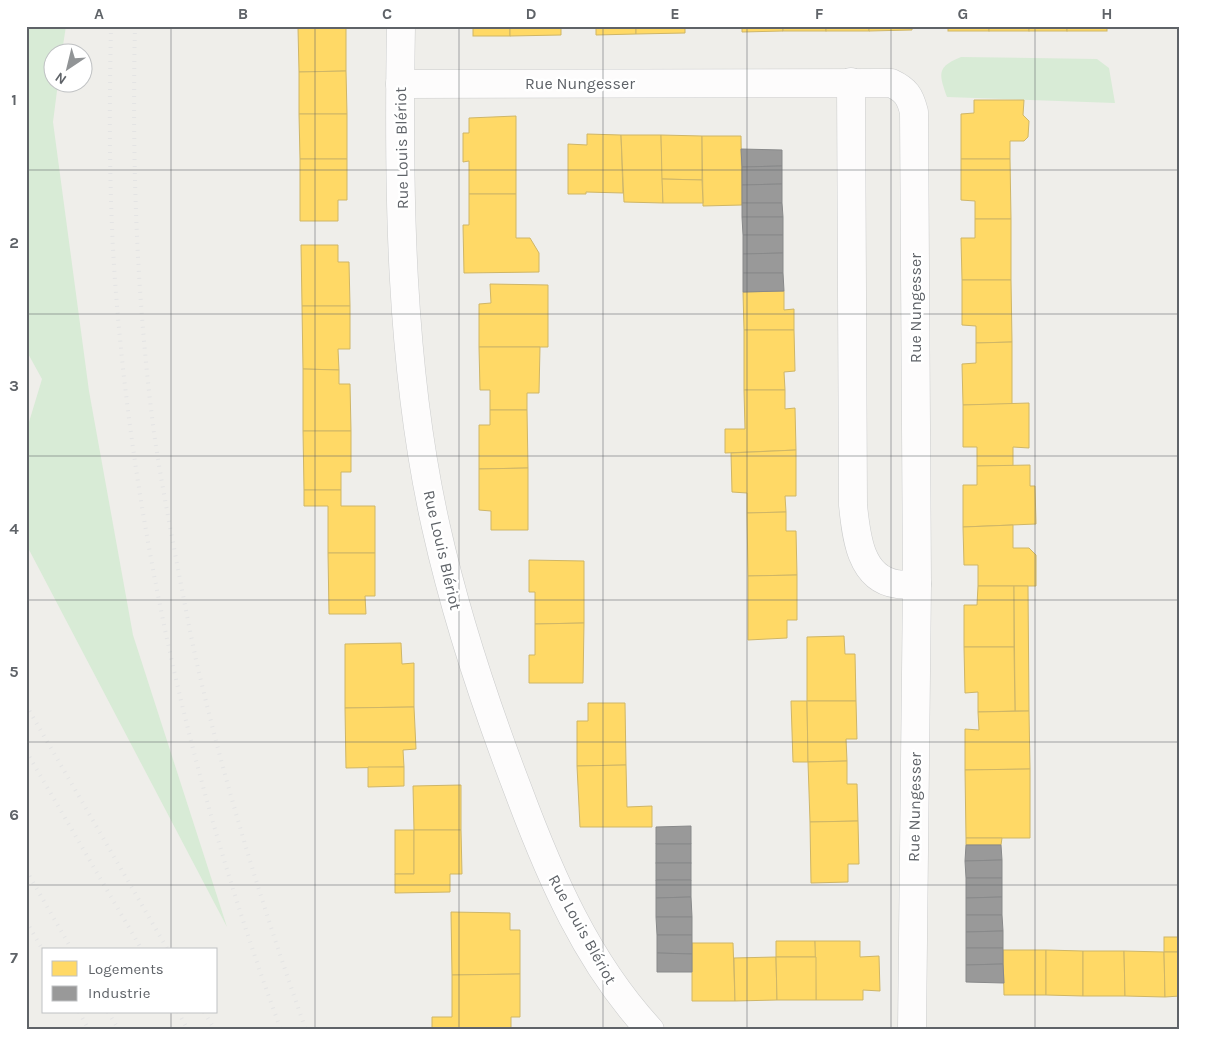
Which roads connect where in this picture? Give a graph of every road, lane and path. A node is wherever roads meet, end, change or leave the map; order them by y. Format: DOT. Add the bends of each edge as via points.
graph roads {
  1 [pos="401,26"];
  2 [pos="851,82"];
  3 [pos="400,84"];
  4 [pos="916,584"];
  5 [pos="650,1030"];
  6 [pos="912,1030"];
  1 -- 3 [label="street, Rue Louis Blériot"];
  2 -- 3 [label="street, Rue Nungesser"];
  2 -- 4 [label="street" via="855,526 867,565 874,572 896,584"];
  2 -- 4 [label="street, Rue Nungesser" via="891,83 903,88 914,112"];
  3 -- 5 [label="street, Rue Louis Blériot" via="402,222 410,350 426,477 450,585 482,694 550,871 567,908 608,978"];
  4 -- 6 [label="street, Rue Nungesser"];
}
